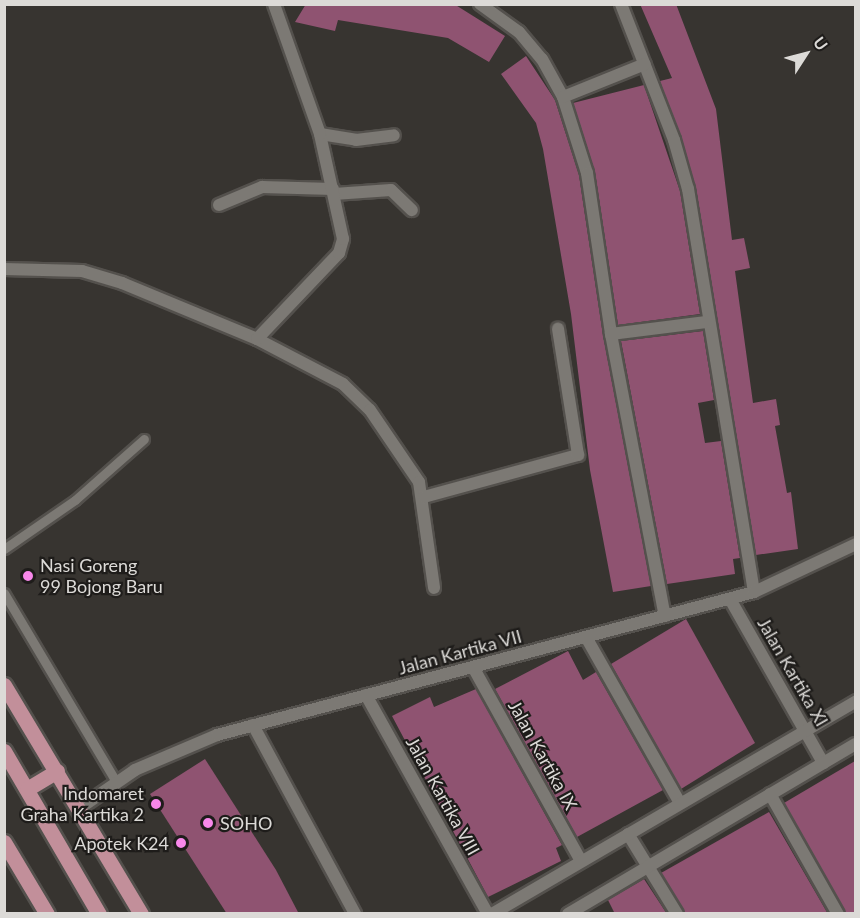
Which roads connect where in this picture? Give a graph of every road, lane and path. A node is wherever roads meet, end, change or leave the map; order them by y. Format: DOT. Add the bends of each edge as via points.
graph roads {
  1 [pos="274,4"];
  2 [pos="480,4"];
  3 [pos="621,4"];
  4 [pos="645,64"];
  5 [pos="563,97"];
  6 [pos="320,134"];
  7 [pos="394,135"];
  8 [pos="333,192"];
  9 [pos="219,205"];
  10 [pos="412,210"];
  11 [pos="4,269"];
  12 [pos="706,322"];
  13 [pos="558,329"];
  14 [pos="611,334"];
  15 [pos="256,339"];
  16 [pos="144,439"];
  17 [pos="424,497"];
  18 [pos="855,544"];
  19 [pos="4,549"];
  20 [pos="434,588"];
  21 [pos="754,592"];
  22 [pos="4,593"];
  23 [pos="730,599"];
  24 [pos="665,616"];
  25 [pos="586,637"];
  26 [pos="473,667"];
  27 [pos="4,685"];
  28 [pos="366,695"];
  29 [pos="855,701"];
  30 [pos="253,725"];
  31 [pos="806,730"];
  32 [pos="855,744"];
  33 [pos="4,751"];
  34 [pos="823,763"];
  35 [pos="57,771"];
  36 [pos="116,782"];
  37 [pos="27,789"];
  38 [pos="770,794"];
  39 [pos="680,803"];
  40 [pos="80,808"];
  41 [pos="628,834"];
  42 [pos="4,842"];
  43 [pos="581,861"];
  44 [pos="648,866"];
  45 [pos="47,914"];
  46 [pos="99,914"];
  47 [pos="141,914"];
  48 [pos="355,914"];
  49 [pos="490,914"];
  50 [pos="568,914"];
  51 [pos="677,914"];
  52 [pos="838,914"];
  1 -- 6 [label="street"];
  2 -- 5 [label="street" via="519,32 543,58"];
  3 -- 4 [label="street"];
  4 -- 5 [label="street"];
  4 -- 12 [label="street" via="688,189"];
  5 -- 14 [label="street" via="587,173"];
  6 -- 7 [label="street" via="356,140"];
  6 -- 8 [label="street"];
  8 -- 9 [label="street" via="262,187"];
  8 -- 10 [label="street" via="391,190"];
  8 -- 15 [label="street" via="343,239 339,253"];
  11 -- 15 [label="street" via="82,271"];
  12 -- 14 [label="street"];
  12 -- 21 [label="street"];
  13 -- 17 [label="street" via="578,454"];
  14 -- 24 [label="street"];
  15 -- 17 [label="street" via="349,390 388,434"];
  16 -- 19 [label="lane" via="75,500"];
  17 -- 20 [label="street"];
  18 -- 21 [label="street, Jalan Kartika VII"];
  21 -- 23 [label="street, Jalan Kartika VII"];
  22 -- 36 [label="lane"];
  23 -- 24 [label="street, Jalan Kartika VII"];
  23 -- 31 [label="street, Jalan Kartika XI"];
  24 -- 25 [label="street, Jalan Kartika VII"];
  25 -- 26 [label="street, Jalan Kartika VII"];
  25 -- 39 [label="street"];
  26 -- 28 [label="street, Jalan Kartika VII"];
  26 -- 43 [label="street, Jalan Kartika IX"];
  27 -- 35 [label="main road"];
  28 -- 30 [label="street, Jalan Kartika VII"];
  28 -- 49 [label="street, Jalan Kartika VIII"];
  29 -- 31 [label="street"];
  30 -- 36 [label="street, Jalan Kartika VII" via="184,748"];
  30 -- 48 [label="street"];
  31 -- 34 [label="street, Jalan Kartika XI"];
  31 -- 39 [label="street"];
  32 -- 34 [label="street"];
  33 -- 37 [label="main road"];
  34 -- 38 [label="street"];
  35 -- 37 [label="main road"];
  35 -- 40 [label="main road"];
  36 -- 40 [label="street, Jalan Kartika VII"];
  37 -- 46 [label="main road"];
  38 -- 44 [label="street"];
  38 -- 52 [label="street"];
  39 -- 41 [label="street"];
  40 -- 47 [label="main road"];
  41 -- 43 [label="street"];
  41 -- 44 [label="street"];
  42 -- 45 [label="main road"];
  43 -- 49 [label="street"];
  44 -- 50 [label="street"];
  44 -- 51 [label="street"];
}
